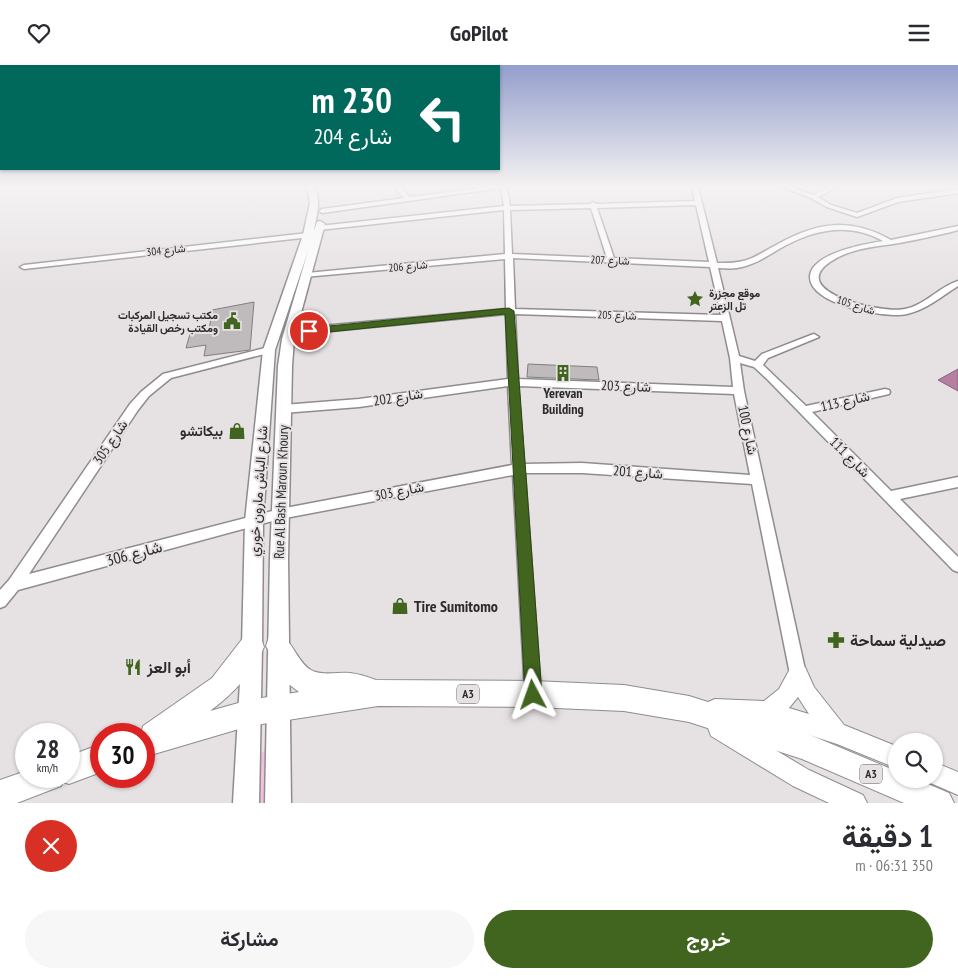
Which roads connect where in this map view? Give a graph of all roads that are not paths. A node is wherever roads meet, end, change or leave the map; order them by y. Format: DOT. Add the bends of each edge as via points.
graph roads {
  1 [pos="310,221"];
  2 [pos="315,221"];
  3 [pos="353,221"];
  4 [pos="507,221"];
  5 [pos="598,221"];
  6 [pos="702,221"];
  7 [pos="958,229"];
  8 [pos="307,233"];
  9 [pos="890,242"];
  10 [pos="508,256"];
  11 [pos="611,260"];
  12 [pos="712,264"];
  13 [pos="24,267"];
  14 [pos="307,275"];
  15 [pos="958,283"];
  16 [pos="509,311"];
  17 [pos="724,319"];
  18 [pos="290,333"];
  19 [pos="814,337"];
  20 [pos="269,350"];
  21 [pos="735,358"];
  22 [pos="757,365"];
  23 [pos="512,382"];
  24 [pos="739,391"];
  25 [pos="885,392"];
  26 [pos="283,409"];
  27 [pos="804,410"];
  28 [pos="518,469"];
  29 [pos="758,480"];
  30 [pos="958,482"];
  31 [pos="889,496"];
  32 [pos="280,514"];
  33 [pos="254,521"];
  34 [pos="958,566"];
  35 [pos="14,585"];
  36 [pos="0,601"];
  37 [pos="278,646"];
  38 [pos="252,647"];
  39 [pos="798,674"];
  40 [pos="378,693"];
  41 [pos="533,695"];
  42 [pos="277,707"];
  43 [pos="689,709"];
  44 [pos="766,711"];
  45 [pos="249,713"];
  46 [pos="837,733"];
  47 [pos="155,735"];
  48 [pos="155,740"];
  49 [pos="888,754"];
  50 [pos="943,777"];
  51 [pos="958,784"];
  52 [pos="19,788"];
  53 [pos="0,795"];
  54 [pos="246,803"];
  55 [pos="278,803"];
  56 [pos="855,803"];
  57 [pos="939,803"];
  1 -- 8 [label="main road, شارع الباش مارون خوري"];
  2 -- 8 [label="main road, Rue Al Bash Maroun Khoury"];
  3 -- 8 [label="street, شارع 304"];
  4 -- 10 [label="street"];
  5 -- 11 [label="street"];
  6 -- 12 [label="street, شارع 100"];
  7 -- 9 [label="street"];
  8 -- 13 [label="street, شارع 304"];
  8 -- 14 [label="main road, Rue Al Bash Maroun Khoury"];
  8 -- 20 [label="main road, شارع الباش مارون خوري"];
  9 -- 12 [label="street, شارع 207" via="868,229 838,226 808,233 746,265"];
  9 -- 15 [label="street, شارع 105" via="851,249 829,259 813,276 815,283 832,298 879,313 908,312"];
  10 -- 11 [label="street, شارع 207"];
  10 -- 14 [label="street, شارع 206"];
  10 -- 16 [label="street"];
  11 -- 12 [label="street, شارع 207"];
  12 -- 17 [label="street, شارع 100"];
  14 -- 18 [label="main road, Rue Al Bash Maroun Khoury"];
  16 -- 17 [label="street, شارع 205"];
  16 -- 18 [label="street, شارع 205"];
  16 -- 23 [label="street"];
  17 -- 21 [label="street, شارع 100"];
  18 -- 26 [label="main road, Rue Al Bash Maroun Khoury" via="284,366"];
  19 -- 22 [label="street" via="765,356"];
  20 -- 33 [label="main road, شارع الباش مارون خوري"];
  20 -- 35 [label="street, شارع 305" via="167,375 146,393"];
  21 -- 22 [label="street, شارع 111"];
  21 -- 24 [label="street, شارع 100"];
  22 -- 27 [label="street, شارع 111"];
  23 -- 24 [label="street, شارع 203"];
  23 -- 26 [label="street, شارع 202" via="359,403"];
  23 -- 28 [label="street"];
  24 -- 29 [label="street, شارع 100"];
  25 -- 27 [label="street, شارع 113"];
  26 -- 32 [label="main road, Rue Al Bash Maroun Khoury"];
  27 -- 31 [label="street, شارع 111"];
  28 -- 29 [label="street, شارع 201" via="582,468"];
  28 -- 32 [label="street, شارع 303"];
  28 -- 41 [label="street"];
  29 -- 39 [label="street, شارع 100"];
  30 -- 31 [label="street"];
  31 -- 34 [label="street, شارع 111"];
  32 -- 33 [label="street, شارع 303"];
  32 -- 37 [label="main road, Rue Al Bash Maroun Khoury"];
  33 -- 35 [label="street, شارع 306"];
  33 -- 38 [label="main road, شارع الباش مارون خوري"];
  35 -- 36 [label="street, شارع 305"];
  37 -- 40 [label="highway" via="295,673 308,683 352,686"];
  37 -- 42 [label="main road, Rue Al Bash Maroun Khoury"];
  38 -- 45 [label="main road, شارع الباش مارون خوري"];
  38 -- 47 [label="highway" via="221,687"];
  39 -- 44 [label="street" via="788,697"];
  39 -- 46 [label="street" via="812,700"];
  40 -- 41 [label="highway, A3"];
  40 -- 42 [label="highway, A3"];
  41 -- 43 [label="highway, A3" via="624,698"];
  42 -- 45 [label="highway, A3"];
  42 -- 55 [label="main road, Rue Al Bash Maroun Khoury"];
  43 -- 44 [label="street"];
  43 -- 56 [label="street" via="801,778"];
  43 -- 57 [label="highway, A3" via="803,746"];
  44 -- 46 [label="street"];
  45 -- 48 [label="highway, A3"];
  45 -- 54 [label="main road, شارع الباش مارون خوري"];
  46 -- 49 [label="street"];
  50 -- 51 [label="street"];
  52 -- 53 [label="highway"];
}
